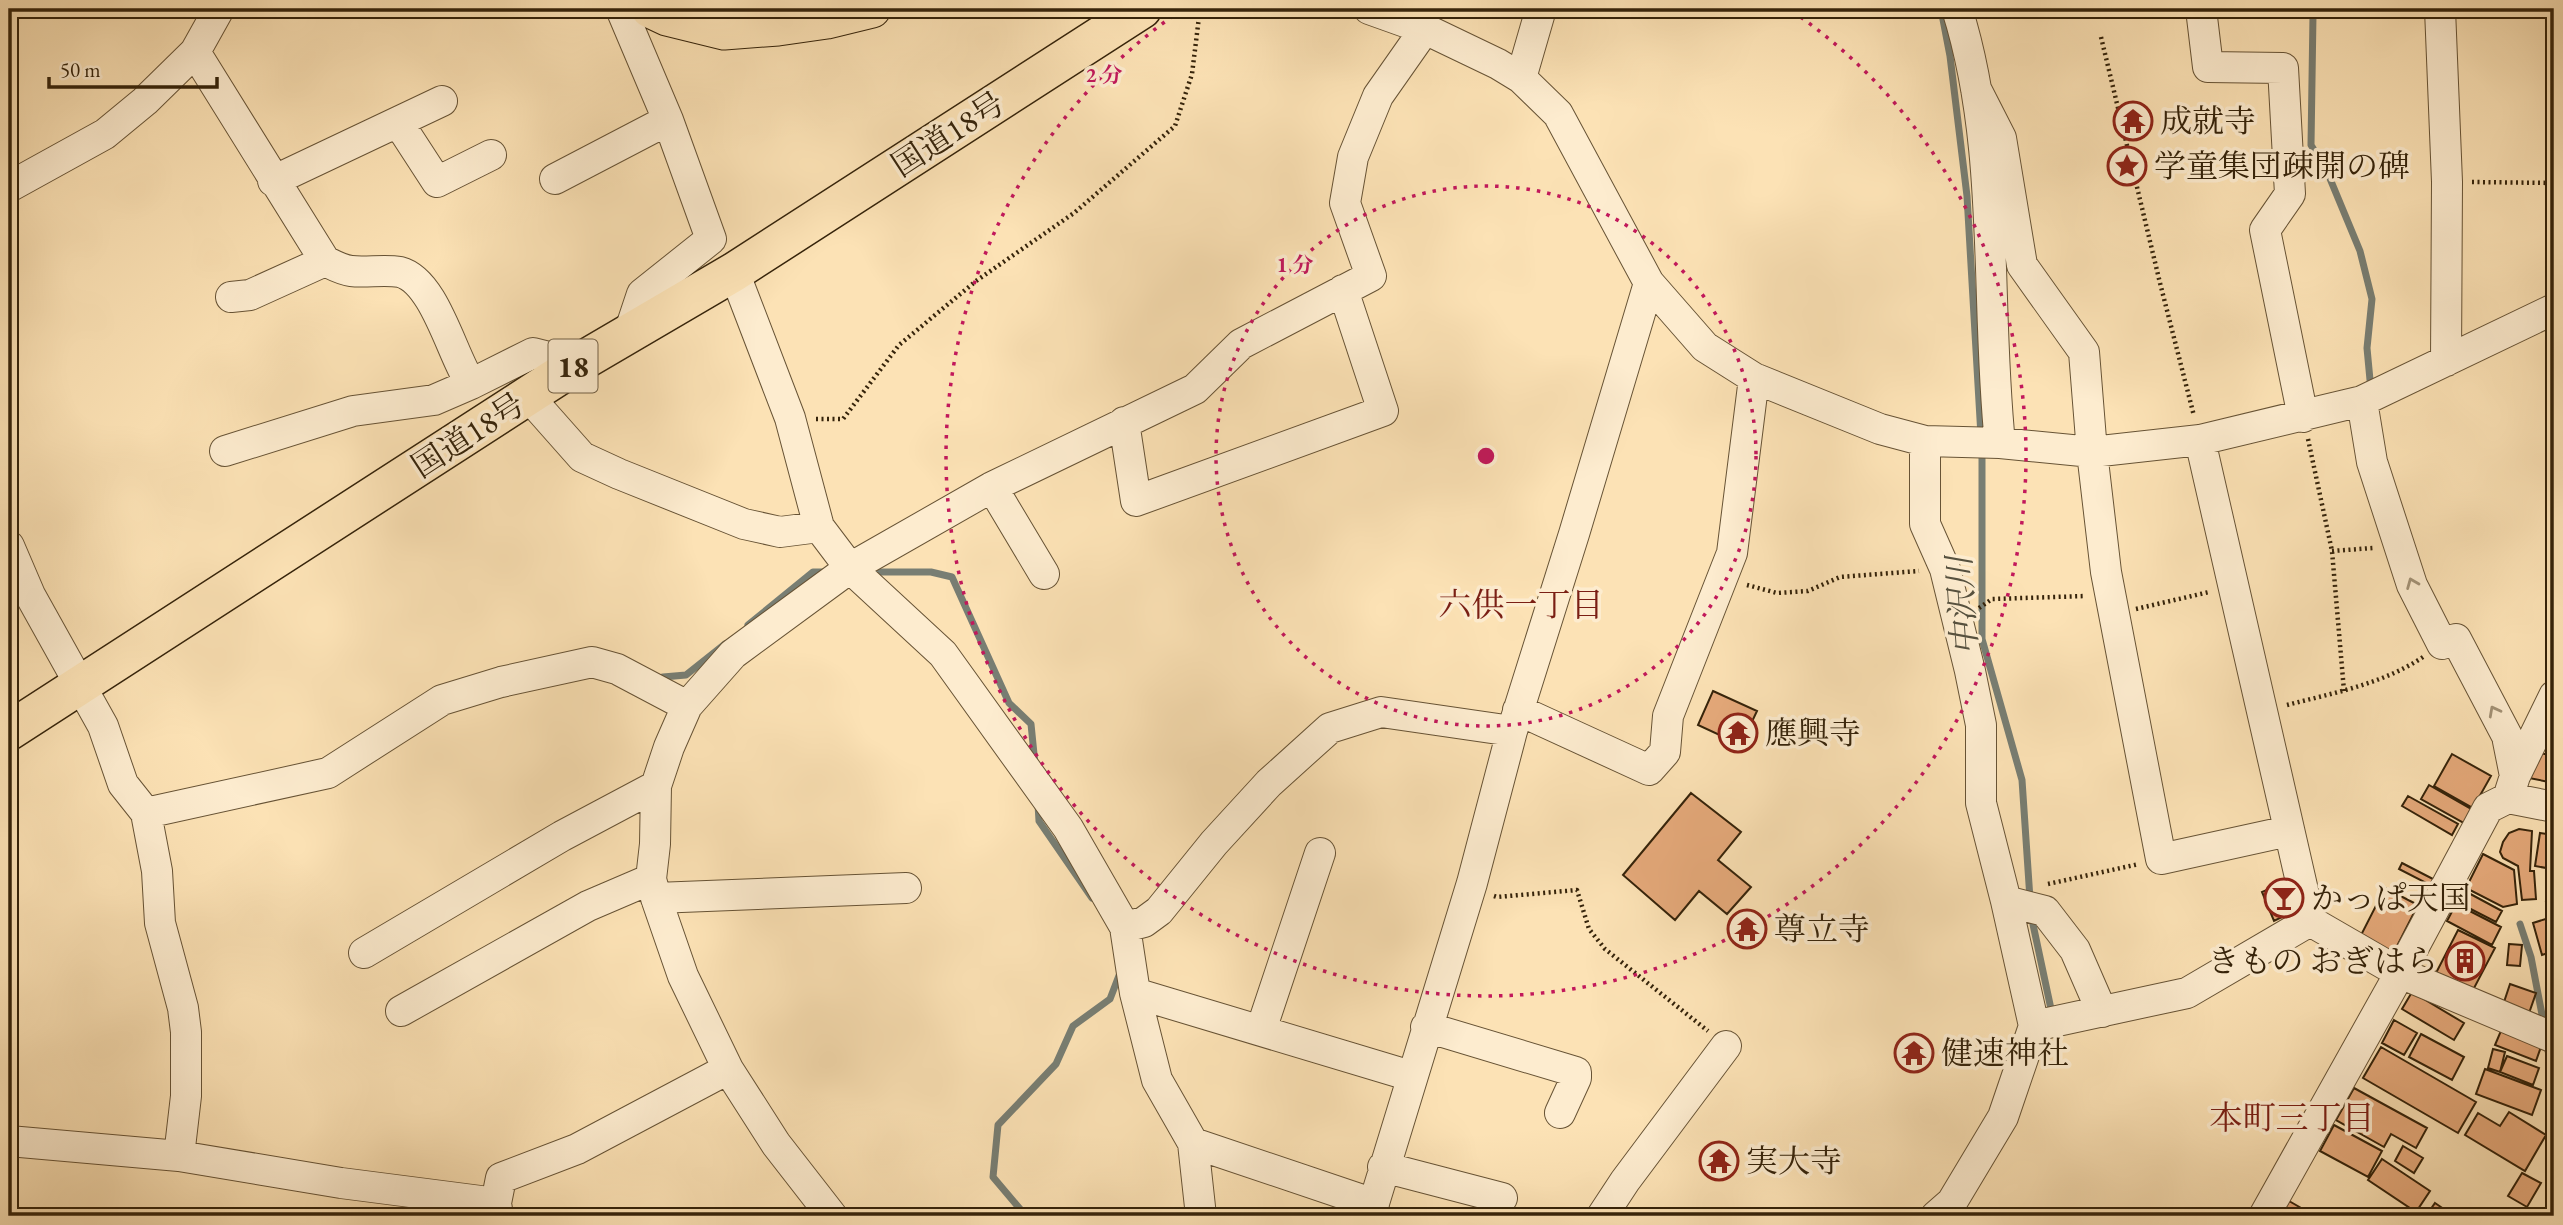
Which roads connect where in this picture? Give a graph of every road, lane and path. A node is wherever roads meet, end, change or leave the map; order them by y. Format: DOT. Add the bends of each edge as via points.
graph roads {
  1 [pos="219,9"];
  2 [pos="621,9"];
  3 [pos="650,9"];
  4 [pos="872,9"];
  5 [pos="1142,9"];
  6 [pos="1200,9"];
  7 [pos="1369,9"];
  8 [pos="1541,9"];
  9 [pos="1957,9"];
  10 [pos="2201,9"];
  11 [pos="2440,9"];
  12 [pos="827,14"];
  13 [pos="1425,29"];
  14 [pos="2101,37"];
  15 [pos="195,52"];
  16 [pos="1521,78"];
  17 [pos="1976,89"];
  18 [pos="442,101"];
  19 [pos="668,120"];
  20 [pos="398,122"];
  21 [pos="491,155"];
  22 [pos="555,179"];
  23 [pos="273,181"];
  24 [pos="2447,182"];
  25 [pos="2554,183"];
  26 [pos="9,187"];
  27 [pos="325,261"];
  28 [pos="734,272"];
  29 [pos="1649,283"];
  30 [pos="1343,290"];
  31 [pos="231,297"];
  32 [pos="2554,309"];
  33 [pos="629,333"];
  34 [pos="2446,361"];
  35 [pos="577,364"];
  36 [pos="1754,378"];
  37 [pos="471,384"];
  38 [pos="528,396"];
  39 [pos="2366,399"];
  40 [pos="2303,417"];
  41 [pos="790,418"];
  42 [pos="1124,422"];
  43 [pos="2200,440"];
  44 [pos="1925,441"];
  45 [pos="1998,443"];
  46 [pos="225,451"];
  47 [pos="2092,452"];
  48 [pos="992,487"];
  49 [pos="819,527"];
  50 [pos="9,546"];
  51 [pos="2399,546"];
  52 [pos="2332,551"];
  53 [pos="850,568"];
  54 [pos="1945,569"];
  55 [pos="1044,574"];
  56 [pos="1723,578"];
  57 [pos="2234,586"];
  58 [pos="2113,605"];
  59 [pos="1954,607"];
  60 [pos="2442,644"];
  61 [pos="81,684"];
  62 [pos="2344,691"];
  63 [pos="2554,696"];
  64 [pos="687,706"];
  65 [pos="2262,711"];
  66 [pos="1515,721"];
  67 [pos="9,731"];
  68 [pos="656,786"];
  69 [pos="2512,787"];
  70 [pos="2554,807"];
  71 [pos="146,813"];
  72 [pos="2289,831"];
  73 [pos="1320,853"];
  74 [pos="2161,859"];
  75 [pos="1472,883"];
  76 [pos="906,888"];
  77 [pos="654,889"];
  78 [pos="2022,906"];
  79 [pos="2310,921"];
  80 [pos="1125,927"];
  81 [pos="364,953"];
  82 [pos="2400,973"];
  83 [pos="1135,993"];
  84 [pos="401,1011"];
  85 [pos="2102,1012"];
  86 [pos="2044,1024"];
  87 [pos="1426,1027"];
  88 [pos="1261,1030"];
  89 [pos="2545,1034"];
  90 [pos="1726,1046"];
  91 [pos="728,1069"];
  92 [pos="1411,1076"];
  93 [pos="1560,1113"];
  94 [pos="9,1141"];
  95 [pos="1193,1143"];
  96 [pos="179,1156"];
  97 [pos="1383,1167"];
  98 [pos="1502,1198"];
  99 [pos="497,1209"];
  100 [pos="1372,1210"];
  101 [pos="832,1216"];
  102 [pos="1201,1216"];
  103 [pos="1602,1216"];
  104 [pos="1936,1216"];
  105 [pos="2264,1216"];
  1 -- 15 [label="street"];
  2 -- 19 [label="street"];
  3 -- 12 [label="main road" via="723,31"];
  4 -- 12 [label="main road"];
  5 -- 28 [label="highway, 国道18号 / 18"];
  6 -- 41 [label="path" via="1192,74 1175,126 1074,214 976,281 899,345 842,419"];
  7 -- 13 [label="street"];
  8 -- 16 [label="street"];
  9 -- 17 [label="street" via="1971,52"];
  10 -- 40 [label="street" via="2208,67 2283,68 2290,194 2265,230"];
  11 -- 24 [label="street"];
  13 -- 16 [label="street"];
  13 -- 30 [label="street" via="1378,96 1353,157 1345,203 1371,276"];
  14 -- 43 [label="path"];
  15 -- 23 [label="street"];
  15 -- 26 [label="street" via="105,134"];
  16 -- 29 [label="street" via="1558,114"];
  17 -- 45 [label="street" via="1987,182"];
  17 -- 47 [label="street" via="2001,138 2022,265 2084,352"];
  18 -- 20 [label="street"];
  19 -- 22 [label="street"];
  19 -- 33 [label="street" via="711,239 642,294"];
  20 -- 21 [label="street" via="437,182"];
  20 -- 23 [label="street"];
  23 -- 27 [label="street"];
  24 -- 25 [label="path"];
  24 -- 34 [label="street"];
  27 -- 31 [label="street" via="250,295"];
  27 -- 37 [label="street" via="349,271 400,272 419,282"];
  28 -- 33 [label="highway, 国道18号 / 18"];
  28 -- 41 [label="street"];
  29 -- 36 [label="street" via="1705,347"];
  29 -- 66 [label="street"];
  30 -- 42 [label="street" via="1241,344 1195,389"];
  30 -- 42 [label="street" via="1383,411 1136,501"];
  32 -- 34 [label="street"];
  33 -- 35 [label="highway, 国道18号 / 18"];
  34 -- 39 [label="street"];
  35 -- 37 [label="street" via="533,353"];
  35 -- 38 [label="highway, 国道18号 / 18"];
  36 -- 44 [label="street" via="1880,429"];
  36 -- 56 [label="street" via="1732,553"];
  37 -- 46 [label="street" via="434,400 353,411"];
  38 -- 49 [label="street" via="582,457 619,474 744,524 780,532"];
  38 -- 61 [label="highway, 国道18号 / 18"];
  39 -- 40 [label="street"];
  39 -- 51 [label="street" via="2372,462"];
  40 -- 43 [label="street"];
  40 -- 52 [label="path"];
  41 -- 49 [label="street"];
  42 -- 48 [label="street"];
  43 -- 47 [label="street"];
  43 -- 57 [label="street"];
  44 -- 45 [label="street"];
  44 -- 54 [label="street" via="1925,524"];
  45 -- 47 [label="street"];
  47 -- 58 [label="street"];
  48 -- 53 [label="street"];
  48 -- 55 [label="street"];
  49 -- 53 [label="street"];
  50 -- 61 [label="street" via="30,595"];
  51 -- 52 [label="path"];
  60 -- 51 [label="street, one-way" via="2412,585"];
  52 -- 62 [label="path"];
  53 -- 64 [label="street" via="733,654"];
  53 -- 80 [label="street" via="943,654 1068,828"];
  54 -- 56 [label="path" via="1840,577 1808,591 1777,593"];
  54 -- 59 [label="street"];
  56 -- 66 [label="street" via="1668,716 1665,752 1649,770"];
  57 -- 58 [label="path"];
  57 -- 65 [label="street"];
  58 -- 59 [label="path" via="1992,599 1982,608"];
  58 -- 74 [label="street"];
  59 -- 78 [label="street" via="1981,725 1981,803"];
  60 -- 62 [label="path" via="2405,669"];
  69 -- 60 [label="street, one-way" via="2507,736 2456,639"];
  61 -- 67 [label="highway, 国道18号 / 18"];
  61 -- 71 [label="street" via="103,726 123,784"];
  62 -- 65 [label="path"];
  63 -- 69 [label="street"];
  64 -- 68 [label="street"];
  64 -- 71 [label="street" via="617,669 592,662 442,700 328,773"];
  65 -- 72 [label="street"];
  66 -- 75 [label="street"];
  66 -- 80 [label="street" via="1381,712 1330,728 1269,783 1159,911 1144,922"];
  68 -- 77 [label="street"];
  68 -- 81 [label="street"];
  69 -- 70 [label="street"];
  69 -- 82 [label="street" via="2488,808"];
  71 -- 96 [label="street" via="157,871 159,923 186,1032 186,1096"];
  72 -- 74 [label="street"];
  72 -- 79 [label="street"];
  73 -- 88 [label="street"];
  74 -- 78 [label="path" via="2046,885"];
  75 -- 87 [label="street"];
  75 -- 90 [label="path" via="1497,897 1577,890 1589,929 1605,949"];
  76 -- 77 [label="street"];
  77 -- 84 [label="street" via="588,906"];
  77 -- 91 [label="street" via="683,976"];
  78 -- 85 [label="street" via="2075,950"];
  78 -- 86 [label="street"];
  79 -- 82 [label="street"];
  79 -- 85 [label="street" via="2187,993"];
  80 -- 83 [label="street"];
  82 -- 89 [label="street"];
  82 -- 105 [label="street"];
  83 -- 88 [label="street"];
  83 -- 95 [label="street" via="1157,1080"];
  85 -- 86 [label="street"];
  86 -- 104 [label="street" via="2003,1117 1952,1202"];
  87 -- 92 [label="street"];
  87 -- 93 [label="street" via="1576,1072"];
  88 -- 92 [label="street"];
  90 -- 103 [label="street"];
  91 -- 99 [label="street" via="578,1149 502,1178"];
  91 -- 101 [label="street" via="776,1144"];
  92 -- 97 [label="street"];
  94 -- 96 [label="street"];
  95 -- 100 [label="street"];
  95 -- 102 [label="street"];
  96 -- 99 [label="street"];
  97 -- 98 [label="street"];
  97 -- 100 [label="street"];
}
